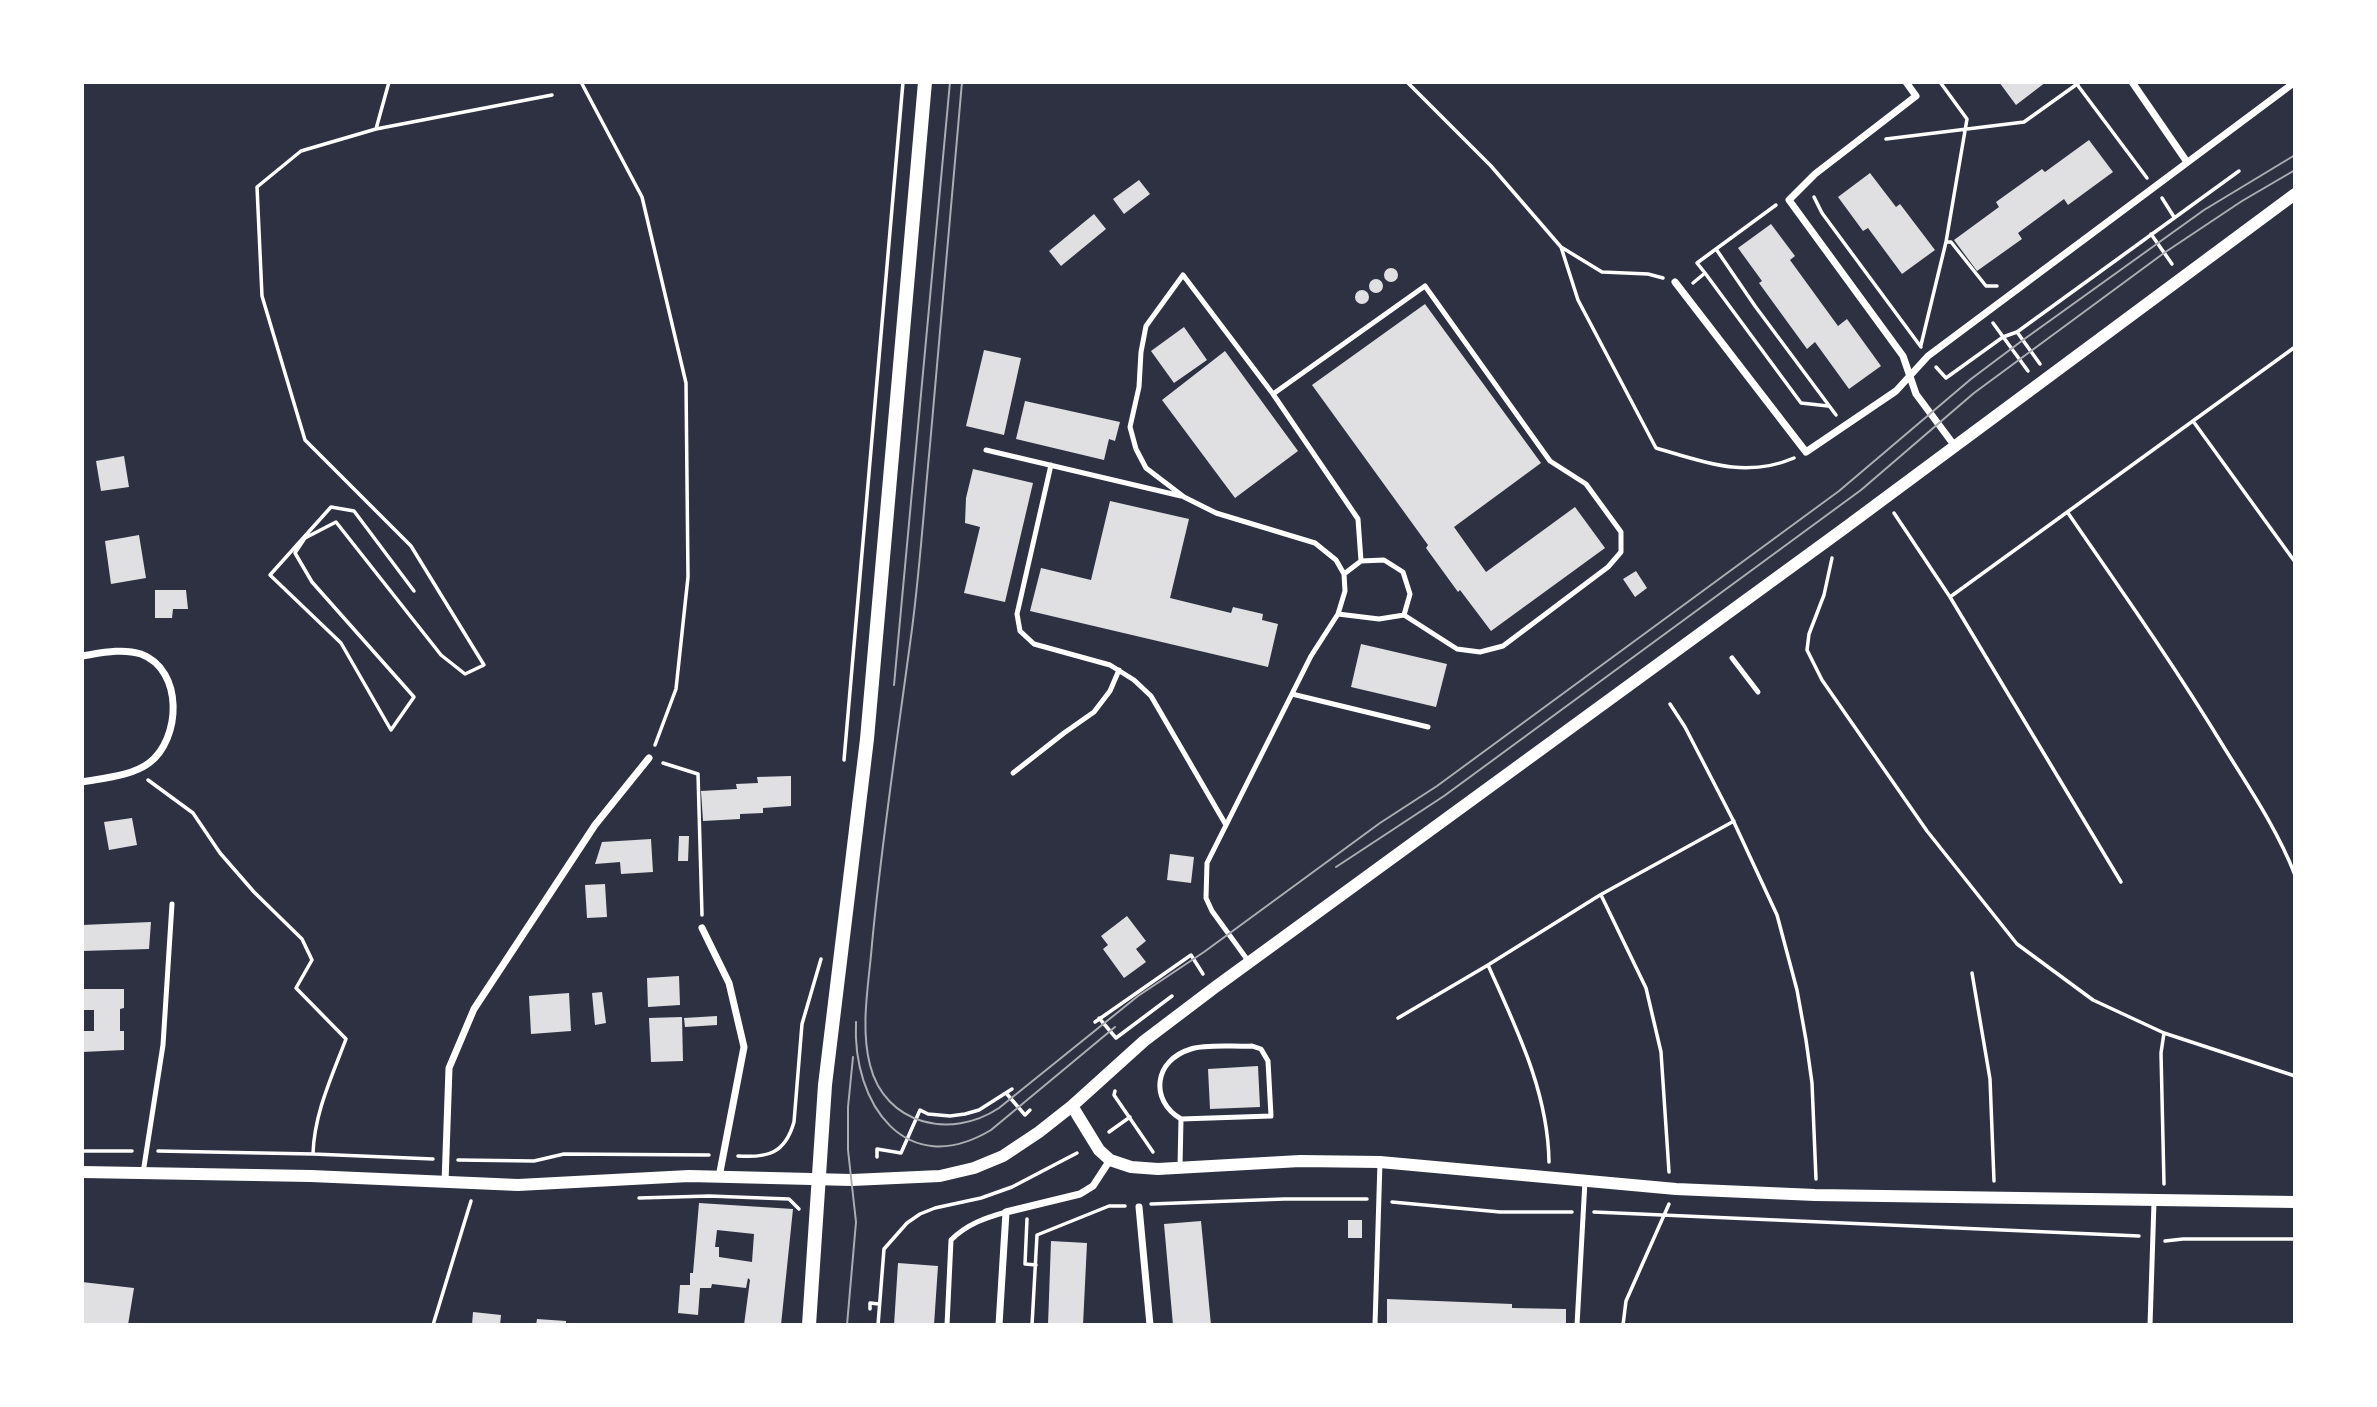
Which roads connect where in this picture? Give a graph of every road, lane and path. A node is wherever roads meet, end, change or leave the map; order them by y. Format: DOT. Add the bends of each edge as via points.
graph roads {
  1 [pos="389,82"];
  2 [pos="581,82"];
  3 [pos="903,82"];
  4 [pos="925,82"];
  5 [pos="1407,82"];
  6 [pos="1906,82"];
  7 [pos="1940,82"];
  8 [pos="2132,82"];
  9 [pos="2295,82"];
  10 [pos="2078,83"];
  11 [pos="552,95"];
  12 [pos="376,128"];
  13 [pos="1965,129"];
  14 [pos="1885,139"];
  15 [pos="2187,162"];
  16 [pos="2239,171"];
  17 [pos="2154,187"];
  18 [pos="2295,194"];
  19 [pos="1813,195"];
  20 [pos="1777,203"];
  21 [pos="2174,217"];
  22 [pos="2151,234"];
  23 [pos="1946,242"];
  24 [pos="1561,247"];
  25 [pos="1716,249"];
  26 [pos="2173,265"];
  27 [pos="1975,274"];
  28 [pos="1675,282"];
  29 [pos="1986,313"];
  30 [pos="2017,332"];
  31 [pos="2003,337"];
  32 [pos="1920,346"];
  33 [pos="2295,347"];
  34 [pos="1928,356"];
  35 [pos="2040,364"];
  36 [pos="1909,377"];
  37 [pos="2037,383"];
  38 [pos="1273,394"];
  39 [pos="1829,406"];
  40 [pos="2193,421"];
  41 [pos="1845,426"];
  42 [pos="1954,445"];
  43 [pos="986,450"];
  44 [pos="1806,452"];
  45 [pos="1051,465"];
  46 [pos="1184,497"];
  47 [pos="2068,513"];
  48 [pos="1883,518"];
  49 [pos="1833,554"];
  50 [pos="1361,561"];
  51 [pos="2295,562"];
  52 [pos="1344,575"];
  53 [pos="414,591"];
  54 [pos="1950,597"];
  55 [pos="1339,614"];
  56 [pos="1404,615"];
  57 [pos="82,645"];
  58 [pos="83,656"];
  59 [pos="1732,658"];
  60 [pos="1119,670"];
  61 [pos="1758,692"];
  62 [pos="1292,694"];
  63 [pos="1670,704"];
  64 [pos="1428,727"];
  65 [pos="649,758"];
  66 [pos="135,771"];
  67 [pos="843,773"];
  68 [pos="1013,773"];
  69 [pos="82,782"];
  70 [pos="1734,821"];
  71 [pos="1226,825"];
  72 [pos="2295,875"];
  73 [pos="2121,883"];
  74 [pos="1600,895"];
  75 [pos="172,904"];
  76 [pos="702,928"];
  77 [pos="821,957"];
  78 [pos="1249,962"];
  79 [pos="1488,965"];
  80 [pos="1972,974"];
  81 [pos="1194,981"];
  82 [pos="1173,995"];
  83 [pos="1398,1018"];
  84 [pos="2164,1032"];
  85 [pos="2295,1076"];
  86 [pos="1012,1088"];
  87 [pos="1115,1091"];
  88 [pos="1006,1093"];
  89 [pos="1072,1106"];
  90 [pos="1031,1110"];
  91 [pos="1130,1117"];
  92 [pos="1181,1119"];
  93 [pos="1109,1132"];
  94 [pos="82,1151"];
  95 [pos="146,1151"];
  96 [pos="1077,1153"];
  97 [pos="313,1154"];
  98 [pos="723,1155"];
  99 [pos="877,1157"];
  100 [pos="444,1160"];
  101 [pos="1110,1160"];
  102 [pos="1380,1162"];
  103 [pos="1180,1163"];
  104 [pos="1549,1167"];
  105 [pos="82,1172"];
  106 [pos="143,1173"];
  107 [pos="1669,1174"];
  108 [pos="719,1177"];
  109 [pos="1803,1178"];
  110 [pos="819,1180"];
  111 [pos="1586,1181"];
  112 [pos="445,1183"];
  113 [pos="1994,1187"];
  114 [pos="1676,1189"];
  115 [pos="2164,1190"];
  116 [pos="629,1198"];
  117 [pos="1284,1199"];
  118 [pos="1380,1200"];
  119 [pos="481,1201"];
  120 [pos="2154,1202"];
  121 [pos="2295,1202"];
  122 [pos="1139,1207"];
  123 [pos="1006,1212"];
  124 [pos="1583,1212"];
  125 [pos="803,1214"];
  126 [pos="1664,1216"];
  127 [pos="1027,1219"];
  128 [pos="2295,1239"];
  129 [pos="2153,1241"];
  130 [pos="1036,1265"];
  131 [pos="879,1304"];
  132 [pos="870,1309"];
  133 [pos="433,1325"];
  134 [pos="809,1325"];
  135 [pos="878,1325"];
  136 [pos="947,1325"];
  137 [pos="999,1325"];
  138 [pos="1150,1325"];
  139 [pos="1374,1325"];
  140 [pos="1577,1325"];
  141 [pos="1623,1325"];
  142 [pos="2150,1325"];
  1 -- 12 [label="path"];
  2 -- 65 [label="path" via="642,197 686,383 688,577 676,689"];
  3 -- 67 [label="path"];
  4 -- 110 [label="main road" via="867,739 832,1017"];
  5 -- 24 [label="path" via="1491,166"];
  6 -- 36 [label="street" via="1916,96 1815,174 1789,200 1903,356"];
  7 -- 13 [label="path" via="1967,119"];
  8 -- 15 [label="street"];
  9 -- 15 [label="street"];
  10 -- 13 [label="path" via="2024,122"];
  10 -- 17 [label="path"];
  11 -- 12 [label="path"];
  12 -- 53 [label="path" via="301,151 257,187 262,296 305,440 411,546 484,666 465,674 442,655 336,522 305,538 295,553 312,582 414,697 391,730 341,643 270,575 331,507 354,511"];
  13 -- 14 [label="path"];
  13 -- 23 [label="path"];
  15 -- 17 [label="street"];
  16 -- 21 [label="path"];
  17 -- 21 [label="path"];
  17 -- 29 [label="street"];
  18 -- 37 [label="street"];
  19 -- 32 [label="path"];
  20 -- 25 [label="path"];
  21 -- 22 [label="path"];
  22 -- 26 [label="path"];
  22 -- 30 [label="path"];
  23 -- 27 [label="path" via="1951,242"];
  23 -- 32 [label="path"];
  24 -- 28 [label="path" via="1602,272 1648,274"];
  24 -- 44 [label="path" via="1578,300 1656,449 1728,469 1777,465"];
  25 -- 39 [label="path"];
  25 -- 39 [label="path" via="1697,262 1801,403"];
  28 -- 44 [label="street"];
  29 -- 31 [label="path"];
  29 -- 34 [label="street"];
  30 -- 31 [label="path"];
  30 -- 35 [label="path"];
  31 -- 34 [label="path" via="1946,378"];
  31 -- 37 [label="path"];
  32 -- 34 [label="path"];
  33 -- 40 [label="path"];
  34 -- 36 [label="street"];
  36 -- 41 [label="street"];
  36 -- 42 [label="street" via="1916,394"];
  37 -- 42 [label="street"];
  38 -- 46 [label="lane" via="1183,275 1146,326 1130,427 1146,468"];
  38 -- 50 [label="lane" via="1358,519"];
  38 -- 56 [label="lane" via="1425,286 1550,461 1586,484 1621,533 1621,552 1608,567 1503,646 1480,652 1457,649"];
  39 -- 41 [label="path"];
  40 -- 47 [label="path"];
  40 -- 51 [label="path"];
  41 -- 44 [label="street"];
  42 -- 78 [label="street"];
  43 -- 45 [label="lane"];
  45 -- 46 [label="lane"];
  45 -- 60 [label="lane" via="1017,614 1020,631 1034,643"];
  46 -- 52 [label="lane" via="1216,513 1315,543 1336,560"];
  47 -- 54 [label="path"];
  47 -- 72 [label="path" via="2177,671 2249,787"];
  48 -- 54 [label="path" via="1893,511"];
  49 -- 84 [label="path" via="1824,595 1808,634 1807,650 1822,680 1927,831 2017,944 2093,1000"];
  50 -- 52 [label="lane"];
  50 -- 56 [label="lane" via="1384,560 1403,572 1410,594"];
  52 -- 55 [label="lane"];
  54 -- 73 [label="path"];
  55 -- 56 [label="lane" via="1379,619"];
  55 -- 62 [label="lane"];
  57 -- 58 [label="lane"];
  58 -- 66 [label="street" via="129,651 143,655 164,674 172,703 170,736 161,752"];
  59 -- 61 [label="lane"];
  60 -- 68 [label="lane" via="1094,712"];
  60 -- 71 [label="lane" via="1151,696"];
  62 -- 64 [label="lane"];
  62 -- 71 [label="lane"];
  63 -- 70 [label="path"];
  65 -- 76 [label="path" via="698,774"];
  65 -- 100 [label="street" via="595,825 474,1009 450,1068"];
  66 -- 69 [label="street"];
  66 -- 97 [label="path" via="193,813 220,853 302,939 312,960 296,988 346,1039 326,1090"];
  70 -- 74 [label="path"];
  70 -- 109 [label="path" via="1777,915 1797,989 1812,1083 1816,1179"];
  71 -- 78 [label="lane" via="1207,863 1206,898"];
  74 -- 79 [label="path"];
  74 -- 107 [label="path" via="1646,988 1661,1052"];
  75 -- 95 [label="lane" via="163,1045"];
  76 -- 98 [label="street" via="729,983 744,1047"];
  77 -- 98 [label="path" via="802,1024 790,1135 767,1156"];
  78 -- 89 [label="street" via="1144,1041"];
  79 -- 83 [label="path"];
  79 -- 104 [label="path" via="1535,1075 1548,1135"];
  80 -- 113 [label="path" via="1990,1079"];
  81 -- 82 [label="path" via="1204,975 1191,955 1097,1020 1114,1040"];
  84 -- 85 [label="path"];
  84 -- 115 [label="path"];
  86 -- 88 [label="path"];
  87 -- 91 [label="path"];
  88 -- 90 [label="path" via="1025,1115"];
  88 -- 99 [label="path" via="965,1114 920,1110 901,1153 877,1149"];
  89 -- 101 [label="street"];
  89 -- 110 [label="street" via="1003,1156 974,1168 908,1179"];
  91 -- 93 [label="path"];
  91 -- 103 [label="path" via="1157,1158"];
  92 -- 92 [label="lane" via="1271,1116 1268,1061 1261,1049 1191,1048 1171,1061 1163,1070 1161,1098 1169,1112"];
  92 -- 103 [label="lane"];
  94 -- 95 [label="path"];
  95 -- 97 [label="path"];
  95 -- 106 [label="lane"];
  96 -- 131 [label="path" via="1012,1186 935,1208 907,1223 884,1249"];
  97 -- 100 [label="path"];
  98 -- 100 [label="path" via="564,1154 534,1161"];
  98 -- 108 [label="street"];
  100 -- 112 [label="street"];
  101 -- 103 [label="street" via="1131,1167"];
  101 -- 123 [label="street" via="1093,1186 1080,1194"];
  102 -- 103 [label="street"];
  102 -- 111 [label="street"];
  102 -- 118 [label="lane"];
  105 -- 106 [label="street"];
  106 -- 112 [label="street"];
  108 -- 110 [label="street"];
  108 -- 112 [label="street" via="518,1185"];
  110 -- 134 [label="main road"];
  111 -- 114 [label="street"];
  111 -- 124 [label="lane"];
  114 -- 120 [label="street"];
  114 -- 126 [label="path"];
  116 -- 125 [label="path" via="789,1199"];
  117 -- 118 [label="path"];
  118 -- 124 [label="path" via="1500,1212"];
  118 -- 139 [label="lane"];
  119 -- 133 [label="path" via="470,1201"];
  120 -- 121 [label="street"];
  120 -- 129 [label="lane"];
  122 -- 138 [label="street"];
  123 -- 136 [label="lane" via="979,1220 951,1240"];
  123 -- 137 [label="street"];
  124 -- 126 [label="path"];
  124 -- 140 [label="lane"];
  126 -- 129 [label="path" via="2139,1236 2142,1241"];
  126 -- 141 [label="path" via="1626,1301"];
  127 -- 130 [label="path" via="1025,1264"];
  128 -- 129 [label="path"];
  129 -- 142 [label="lane"];
  131 -- 132 [label="path" via="870,1303"];
  131 -- 135 [label="path"];
}
